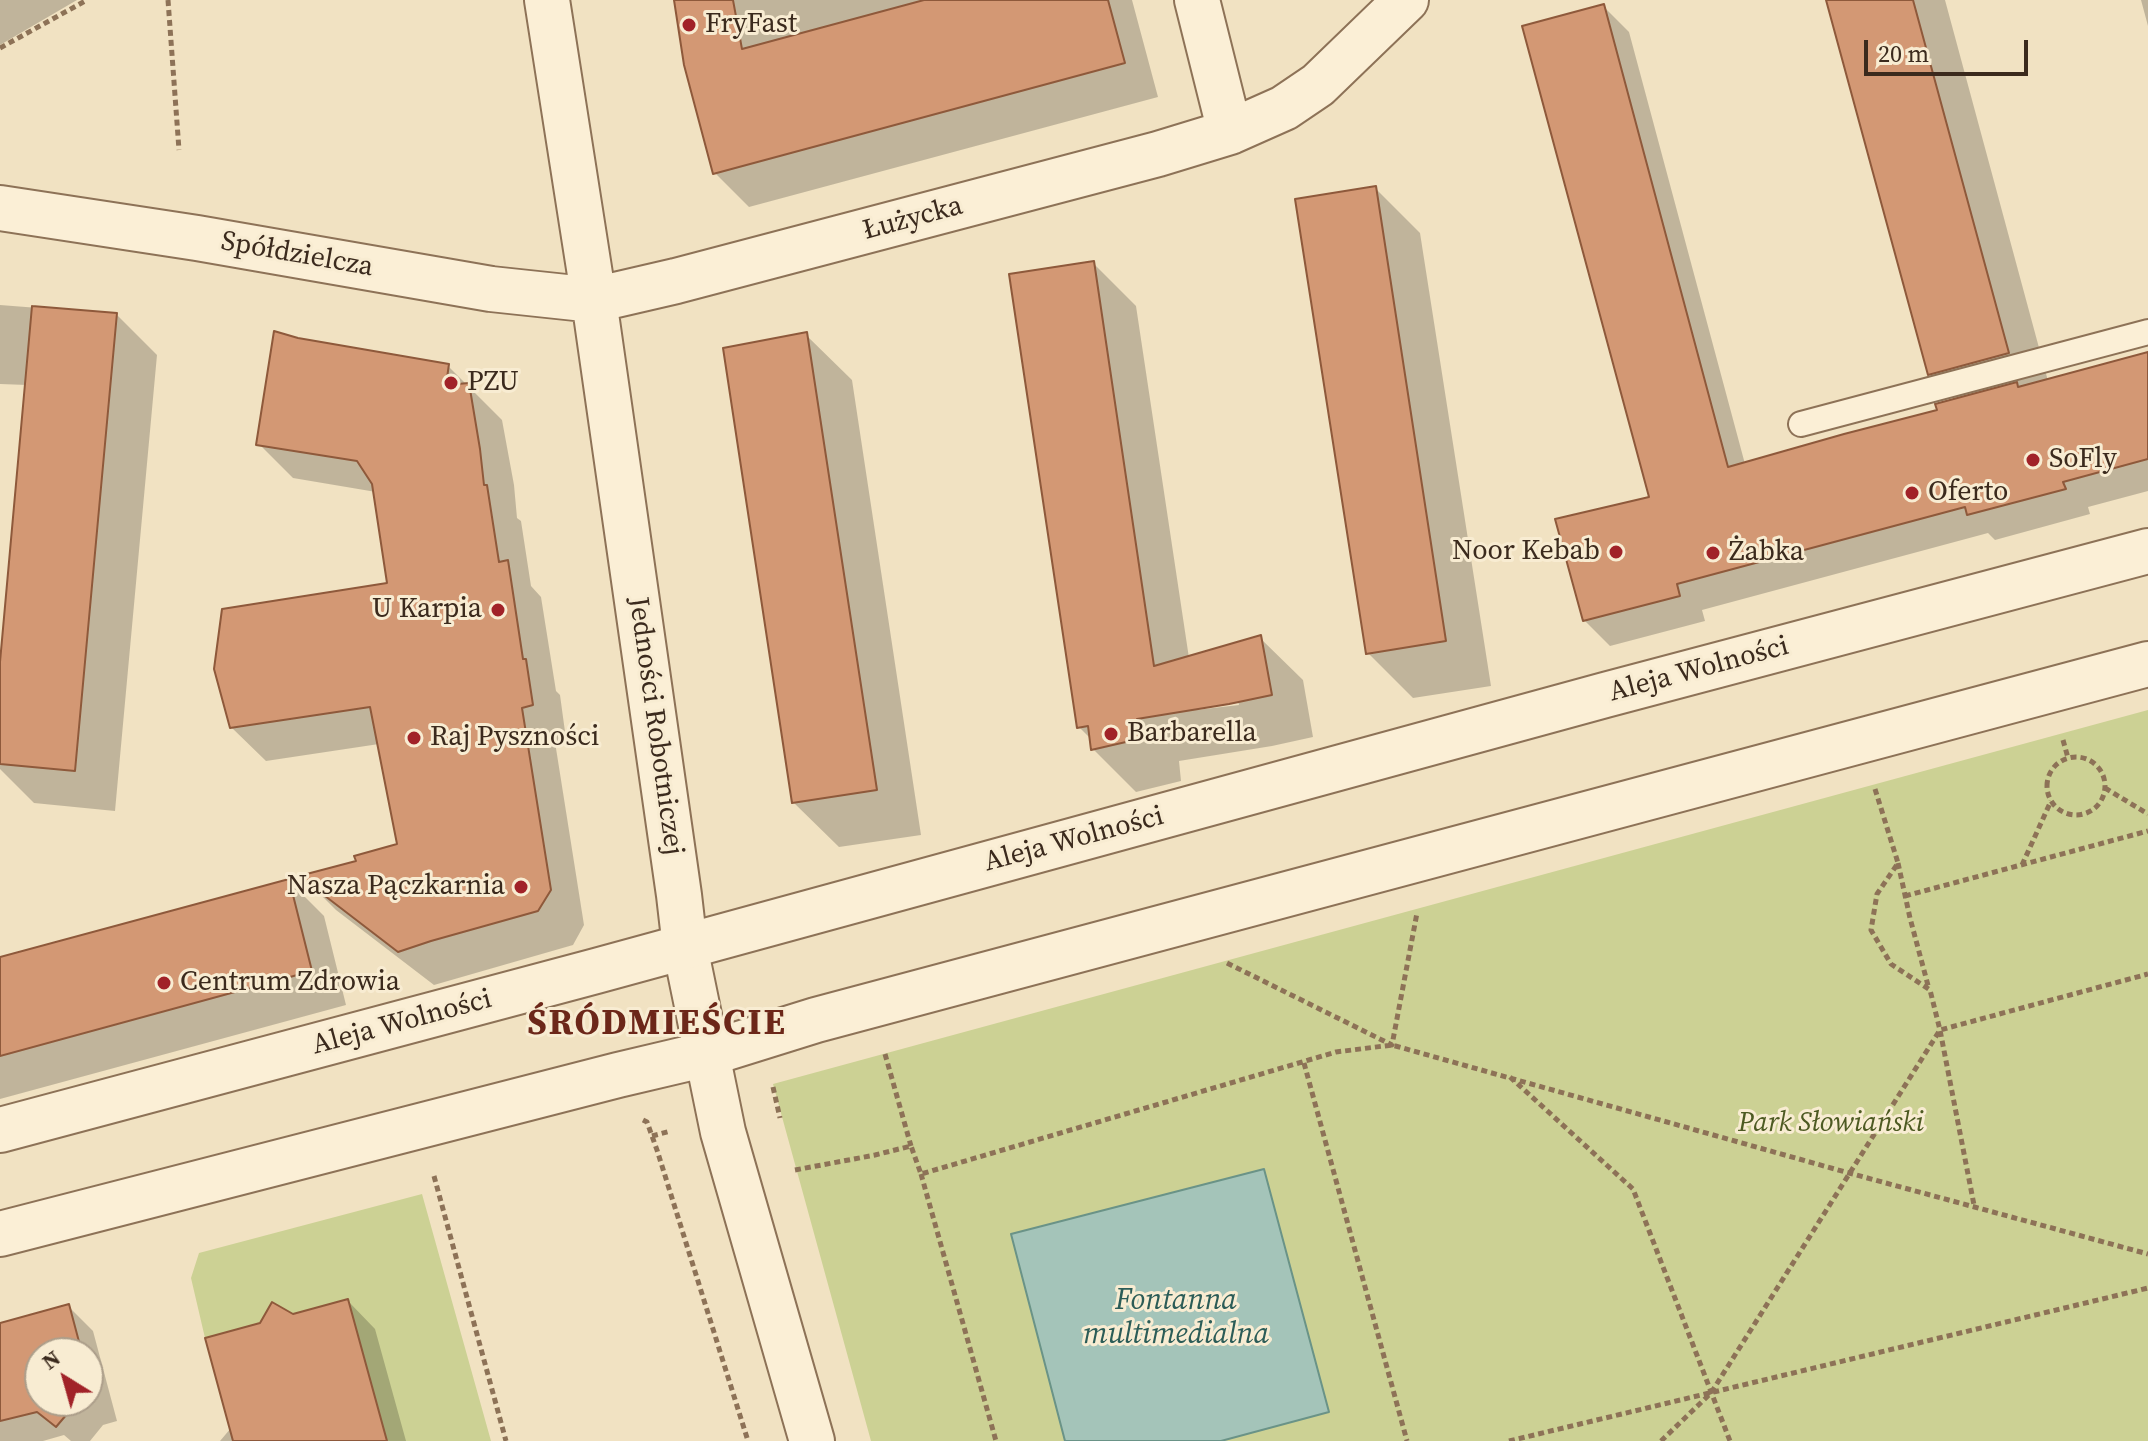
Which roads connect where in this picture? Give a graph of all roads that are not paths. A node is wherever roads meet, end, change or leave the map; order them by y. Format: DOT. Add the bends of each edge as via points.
graph roads {
  1 [pos="547,0"];
  2 [pos="1197,0"];
  3 [pos="1395,5"];
  4 [pos="1230,132"];
  5 [pos="0,208"];
  6 [pos="594,300"];
  7 [pos="2148,332"];
  8 [pos="1801,424"];
  9 [pos="2148,551"];
  10 [pos="2148,664"];
  11 [pos="685,947"];
  12 [pos="707,1054"];
  13 [pos="0,1130"];
  14 [pos="0,1234"];
  15 [pos="812,1441"];
  1 -- 6 [label="street, Jedności Robotniczej"];
  2 -- 4 [label="street"];
  3 -- 4 [label="street, Łużycka" via="1318,85 1284,108"];
  4 -- 6 [label="street, Łużycka"];
  5 -- 6 [label="street, Spółdzielcza" via="491,289"];
  6 -- 11 [label="street, Jedności Robotniczej"];
  7 -- 8 [label="lane"];
  9 -- 11 [label="street, Aleja Wolności"];
  10 -- 12 [label="street" via="816,1020"];
  11 -- 12 [label="street, Jedności Robotniczej"];
  11 -- 13 [label="street, Aleja Wolności"];
  12 -- 14 [label="street"];
  12 -- 15 [label="street, Jedności Robotniczej" via="723,1132"];
}
